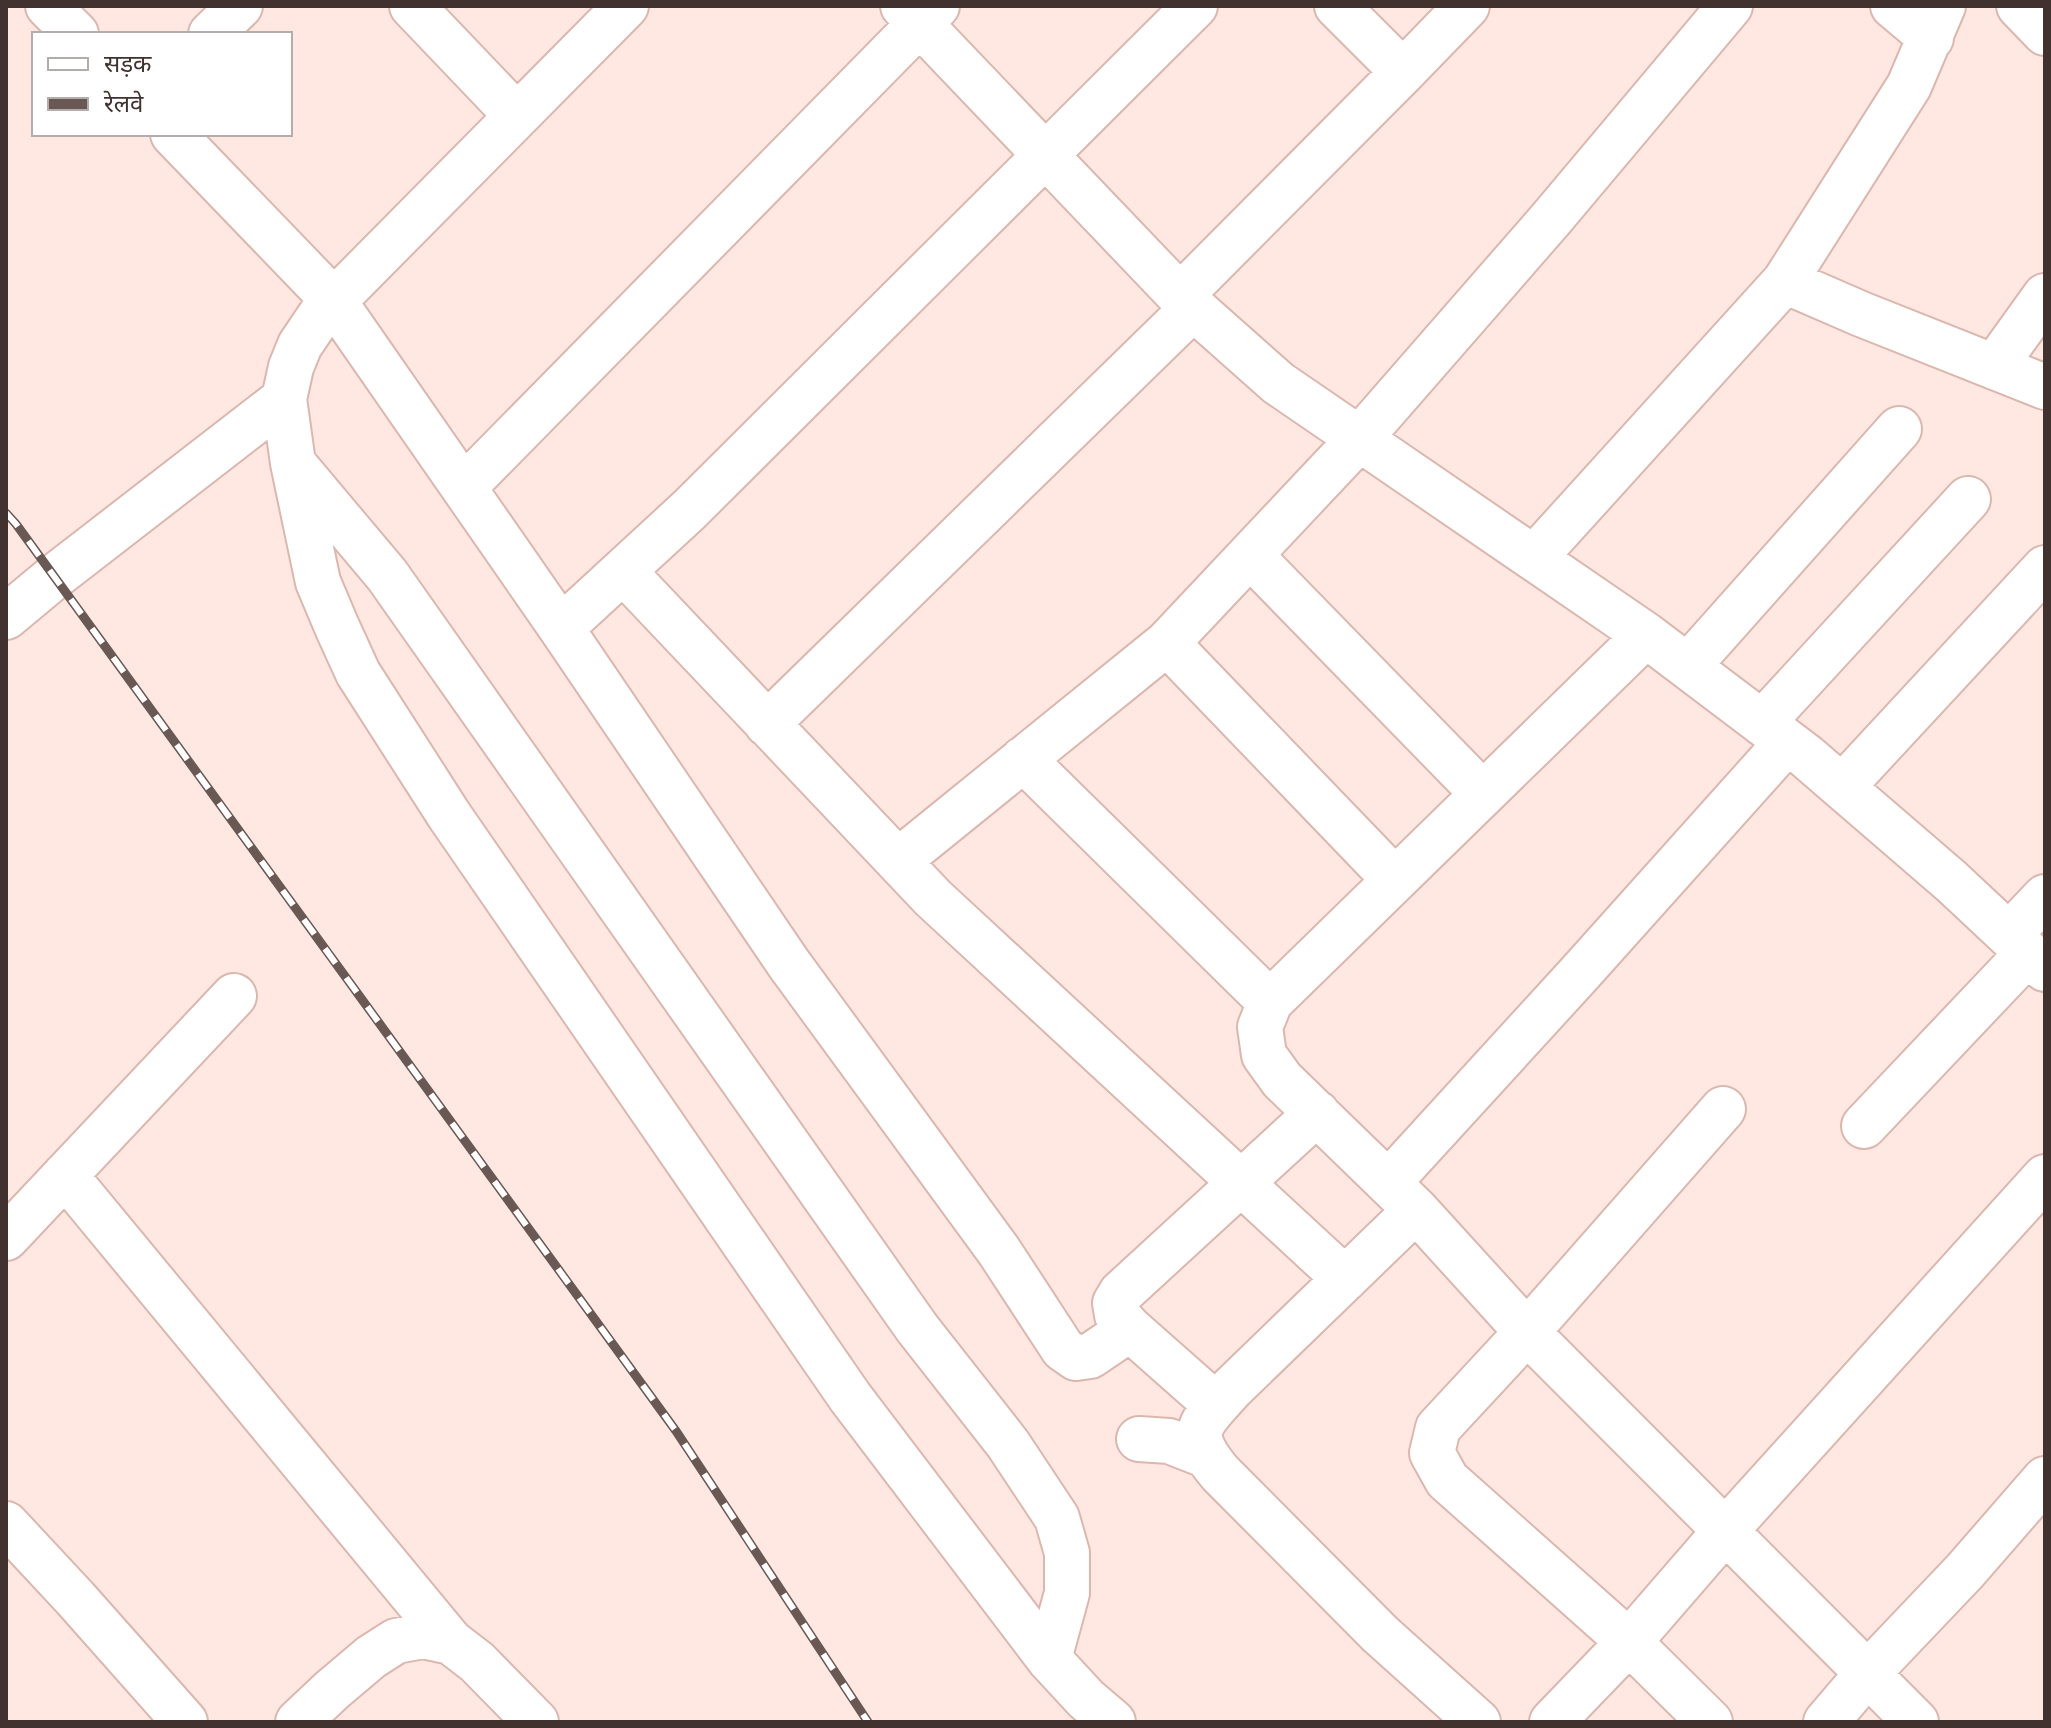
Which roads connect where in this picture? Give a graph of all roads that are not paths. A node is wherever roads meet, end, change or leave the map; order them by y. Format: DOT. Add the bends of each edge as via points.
graph roads {
  1 [pos="48,6"];
  2 [pos="240,6"];
  3 [pos="412,6"];
  4 [pos="626,6"];
  5 [pos="1195,6"];
  6 [pos="1337,6"];
  7 [pos="1467,6"];
  8 [pos="1730,6"];
  9 [pos="1893,6"];
  10 [pos="2019,6"];
  11 [pos="920,12"];
  12 [pos="1937,22"];
  13 [pos="74,32"];
  14 [pos="213,32"];
  15 [pos="2045,33"];
  16 [pos="1403,72"];
  17 [pos="517,116"];
  18 [pos="175,136"];
  19 [pos="1045,155"];
  20 [pos="1785,281"];
  21 [pos="2045,296"];
  22 [pos="334,301"];
  23 [pos="1187,302"];
  24 [pos="1994,367"];
  25 [pos="2045,387"];
  26 [pos="284,399"];
  27 [pos="1899,429"];
  28 [pos="1360,438"];
  29 [pos="293,463"];
  30 [pos="464,487"];
  31 [pos="1968,499"];
  32 [pos="1250,555"];
  33 [pos="1534,558"];
  34 [pos="2045,568"];
  35 [pos="623,571"];
  36 [pos="6,617"];
  37 [pos="561,628"];
  38 [pos="1646,635"];
  39 [pos="1167,643"];
  40 [pos="1688,666"];
  41 [pos="767,724"];
  42 [pos="1774,732"];
  43 [pos="1023,759"];
  44 [pos="1842,787"];
  45 [pos="1483,794"];
  46 [pos="898,861"];
  47 [pos="1395,880"];
  48 [pos="2045,897"];
  49 [pos="2028,952"];
  50 [pos="234,996"];
  51 [pos="1270,1002"];
  52 [pos="1723,1109"];
  53 [pos="1317,1113"];
  54 [pos="1864,1126"];
  55 [pos="65,1175"];
  56 [pos="2045,1177"];
  57 [pos="1242,1183"];
  58 [pos="1402,1196"];
  59 [pos="6,1238"];
  60 [pos="1345,1279"];
  61 [pos="1130,1329"];
  62 [pos="1527,1332"];
  63 [pos="1216,1405"];
  64 [pos="1139,1439"];
  65 [pos="1205,1455"];
  66 [pos="2045,1479"];
  67 [pos="6,1524"];
  68 [pos="1726,1530"];
  69 [pos="451,1642"];
  70 [pos="1629,1642"];
  71 [pos="1049,1659"];
  72 [pos="1867,1674"];
  73 [pos="185,1722"];
  74 [pos="298,1722"];
  75 [pos="536,1722"];
  76 [pos="1113,1722"];
  77 [pos="1478,1722"];
  78 [pos="1552,1722"];
  79 [pos="1710,1722"];
  80 [pos="1826,1722"];
  81 [pos="1916,1722"];
  1 -- 13 [label="street"];
  2 -- 14 [label="street"];
  3 -- 17 [label="street"];
  4 -- 17 [label="street"];
  5 -- 19 [label="street"];
  6 -- 16 [label="street"];
  7 -- 16 [label="street"];
  8 -- 28 [label="street"];
  9 -- 12 [label="street"];
  10 -- 15 [label="street"];
  11 -- 19 [label="street"];
  11 -- 30 [label="street"];
  12 -- 20 [label="street" via="1909,86"];
  16 -- 23 [label="street"];
  17 -- 22 [label="street"];
  18 -- 22 [label="street"];
  19 -- 23 [label="street"];
  19 -- 35 [label="street"];
  20 -- 24 [label="street"];
  20 -- 33 [label="street"];
  21 -- 24 [label="street"];
  22 -- 26 [label="street" via="300,345"];
  22 -- 30 [label="street"];
  23 -- 28 [label="street" via="1278,383"];
  23 -- 41 [label="street"];
  24 -- 25 [label="street"];
  26 -- 29 [label="street"];
  26 -- 36 [label="street"];
  27 -- 40 [label="street"];
  28 -- 32 [label="street"];
  28 -- 33 [label="street"];
  29 -- 71 [label="street" via="318,582 358,673 458,828 850,1397"];
  29 -- 71 [label="street" via="387,575 917,1328 1008,1444 1057,1518 1067,1553 1067,1593"];
  30 -- 37 [label="street"];
  31 -- 42 [label="street"];
  32 -- 39 [label="street"];
  32 -- 45 [label="street"];
  33 -- 38 [label="street"];
  34 -- 44 [label="street"];
  35 -- 37 [label="street"];
  35 -- 41 [label="street"];
  37 -- 61 [label="street" via="789,964 999,1251 1063,1349 1076,1358 1090,1356"];
  38 -- 40 [label="street"];
  38 -- 45 [label="street"];
  39 -- 43 [label="street"];
  39 -- 47 [label="street"];
  40 -- 42 [label="street"];
  41 -- 46 [label="street"];
  42 -- 44 [label="street"];
  42 -- 58 [label="street"];
  43 -- 46 [label="street"];
  43 -- 51 [label="street"];
  44 -- 49 [label="street"];
  45 -- 47 [label="street"];
  46 -- 57 [label="street"];
  47 -- 51 [label="street"];
  48 -- 49 [label="street"];
  49 -- 54 [label="street"];
  50 -- 55 [label="street"];
  51 -- 53 [label="street" via="1260,1027 1264,1055"];
  52 -- 62 [label="street"];
  53 -- 57 [label="street"];
  53 -- 58 [label="street"];
  55 -- 59 [label="street"];
  55 -- 69 [label="street"];
  56 -- 68 [label="street"];
  57 -- 60 [label="street"];
  57 -- 61 [label="street" via="1121,1293 1115,1303 1117,1315"];
  58 -- 60 [label="street"];
  58 -- 62 [label="street"];
  60 -- 63 [label="street"];
  61 -- 63 [label="street"];
  62 -- 68 [label="street"];
  62 -- 70 [label="street" via="1438,1428 1432,1453 1447,1480"];
  63 -- 65 [label="street" via="1204,1419 1199,1439"];
  64 -- 65 [label="street" via="1169,1441"];
  65 -- 77 [label="street" via="1380,1634"];
  66 -- 72 [label="street"];
  67 -- 73 [label="street"];
  68 -- 70 [label="street"];
  68 -- 72 [label="street"];
  69 -- 74 [label="street" via="423,1636 396,1641"];
  69 -- 75 [label="street"];
  70 -- 78 [label="street"];
  70 -- 79 [label="street"];
  71 -- 76 [label="street"];
  72 -- 80 [label="street"];
  72 -- 81 [label="street"];
}
